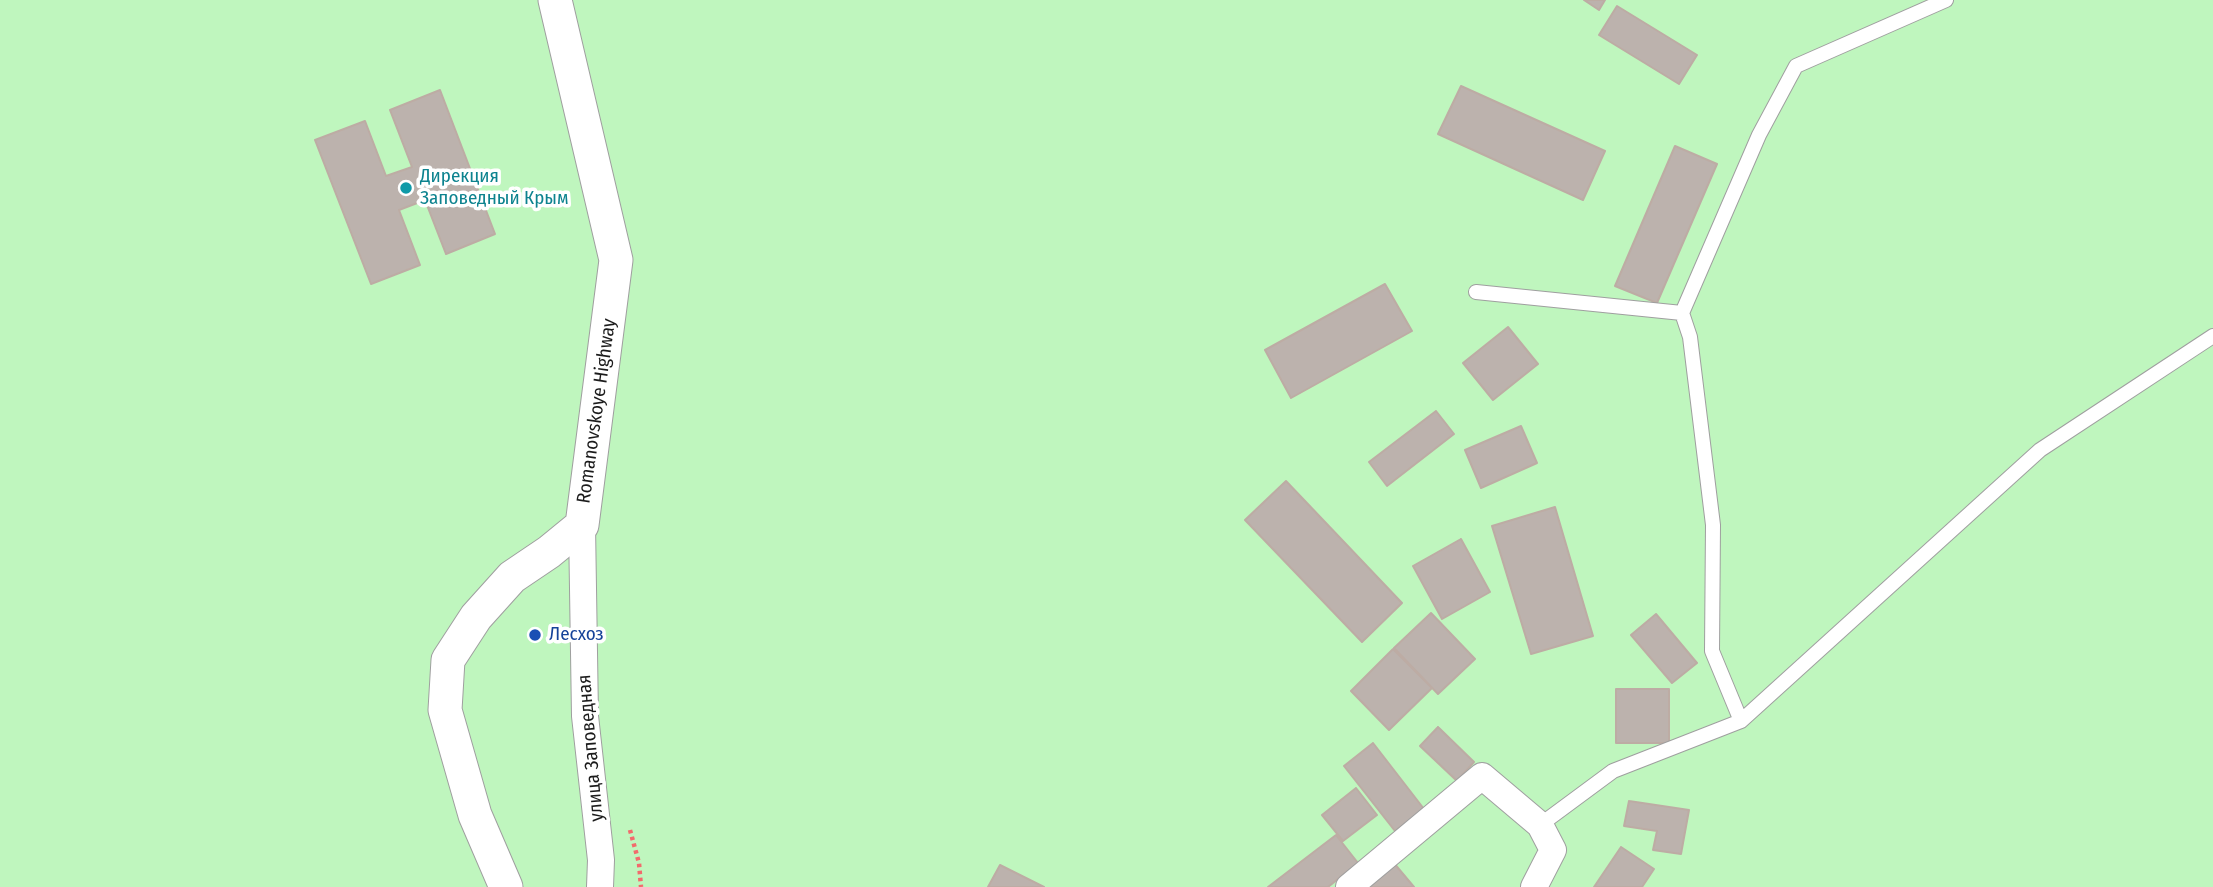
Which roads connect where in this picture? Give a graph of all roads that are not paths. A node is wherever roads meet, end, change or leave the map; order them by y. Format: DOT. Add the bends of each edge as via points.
graph roads {
  1 [pos="555,0"];
  2 [pos="1946,0"];
  3 [pos="1476,292"];
  4 [pos="1682,313"];
  5 [pos="2213,336"];
  6 [pos="582,525"];
  7 [pos="1741,721"];
  8 [pos="1540,825"];
  9 [pos="506,887"];
  10 [pos="600,887"];
  11 [pos="1349,887"];
  12 [pos="1534,887"];
  1 -- 6 [label="street, Romanovskoye Highway" via="616,260"];
  2 -- 4 [label="lane" via="1796,66 1759,135"];
  3 -- 4 [label="lane"];
  4 -- 7 [label="lane" via="1690,337 1713,525 1712,651"];
  5 -- 7 [label="lane" via="2040,450"];
  6 -- 9 [label="street, Romanovskoye Highway" via="512,577 476,617 448,660 445,710 475,815"];
  6 -- 10 [label="street, улица Заповедная" via="585,716"];
  7 -- 8 [label="lane" via="1613,771"];
  8 -- 11 [label="street" via="1482,776"];
  8 -- 12 [label="street" via="1553,849"];
}
